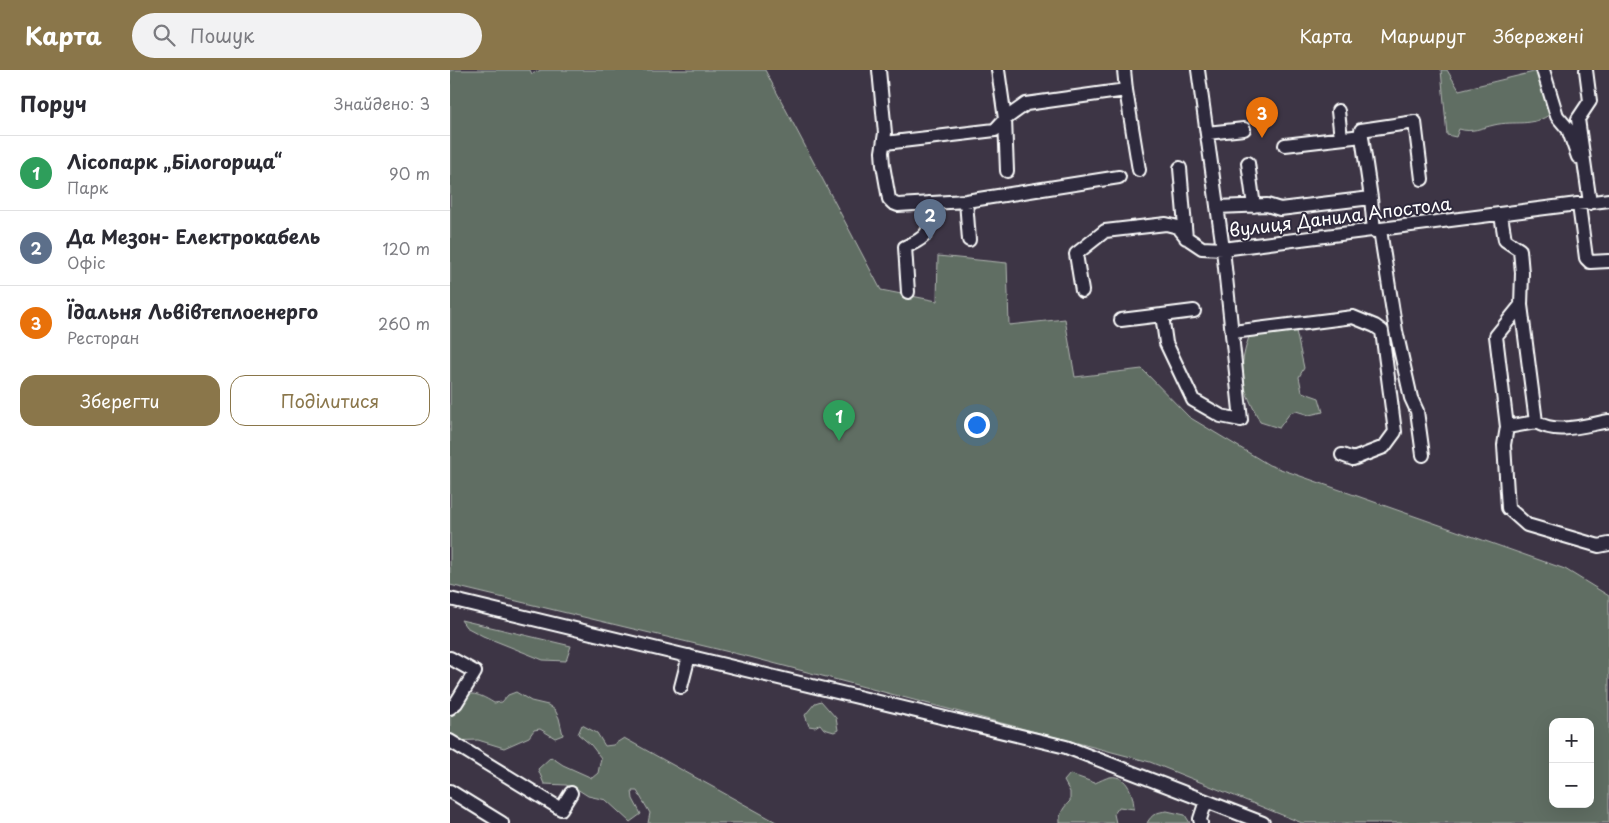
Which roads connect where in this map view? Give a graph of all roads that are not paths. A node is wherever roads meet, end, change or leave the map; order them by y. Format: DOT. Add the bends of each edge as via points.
graph roads {
  1 [pos="879,70"];
  2 [pos="998,70"];
  3 [pos="1124,70"];
  4 [pos="1198,70"];
  5 [pos="1543,70"];
  6 [pos="1586,70"];
  7 [pos="1126,90"];
  8 [pos="1338,111"];
  9 [pos="1005,119"];
  10 [pos="1244,129"];
  11 [pos="1207,133"];
  12 [pos="1362,136"];
  13 [pos="1341,138"];
  14 [pos="885,144"];
  15 [pos="1285,145"];
  16 [pos="1248,163"];
  17 [pos="1180,168"];
  18 [pos="1139,170"];
  19 [pos="1007,171"];
  20 [pos="1119,177"];
  21 [pos="1422,179"];
  22 [pos="1587,184"];
  23 [pos="1371,198"];
  24 [pos="1609,200"];
  25 [pos="966,201"];
  26 [pos="929,203"];
  27 [pos="1585,204"];
  28 [pos="1254,206"];
  29 [pos="1217,207"];
  30 [pos="1501,215"];
  31 [pos="1377,231"];
  32 [pos="1186,238"];
  33 [pos="969,240"];
  34 [pos="1223,249"];
  35 [pos="1609,262"];
  36 [pos="1082,291"];
  37 [pos="908,292"];
  38 [pos="1521,305"];
  39 [pos="1194,311"];
  40 [pos="1162,315"];
  41 [pos="1121,320"];
  42 [pos="1233,332"];
  43 [pos="1536,422"];
  44 [pos="1609,422"];
  45 [pos="1507,427"];
  46 [pos="1342,455"];
  47 [pos="1423,455"];
  48 [pos="1609,544"];
  49 [pos="450,599"];
  50 [pos="689,656"];
  51 [pos="450,658"];
  52 [pos="682,687"];
  53 [pos="450,708"];
  54 [pos="450,741"];
  55 [pos="450,791"];
  56 [pos="571,793"];
  57 [pos="1206,801"];
  58 [pos="502,823"];
  59 [pos="1201,823"];
  60 [pos="1263,823"];
  1 -- 14 [label="street"];
  2 -- 9 [label="street"];
  3 -- 7 [label="street"];
  4 -- 11 [label="street, вулиця Данила Апостола"];
  5 -- 22 [label="street" via="1557,116 1568,129"];
  6 -- 22 [label="street" via="1590,101 1578,119"];
  7 -- 9 [label="street" via="1026,104"];
  7 -- 18 [label="street"];
  8 -- 13 [label="street"];
  9 -- 14 [label="street" via="995,130"];
  9 -- 19 [label="street"];
  10 -- 11 [label="street"];
  11 -- 29 [label="street, вулиця Данила Апостола"];
  12 -- 13 [label="street"];
  12 -- 21 [label="street" via="1361,130 1414,122"];
  12 -- 23 [label="street"];
  13 -- 15 [label="street"];
  14 -- 26 [label="street" via="882,152 889,199 898,205"];
  16 -- 28 [label="street"];
  17 -- 32 [label="street"];
  20 -- 25 [label="street"];
  22 -- 27 [label="street"];
  23 -- 28 [label="street" via="1280,210 1267,205"];
  23 -- 31 [label="street"];
  24 -- 27 [label="street, вулиця Данила Апостола"];
  25 -- 26 [label="street"];
  25 -- 33 [label="street"];
  26 -- 37 [label="street" via="930,228 921,240 905,247"];
  27 -- 30 [label="street, вулиця Данила Апостола"];
  27 -- 35 [label="street" via="1586,258 1590,262"];
  28 -- 29 [label="street"];
  29 -- 34 [label="street, вулиця Данила Апостола"];
  30 -- 31 [label="street, вулиця Данила Апостола"];
  30 -- 38 [label="street" via="1505,240 1520,250"];
  31 -- 34 [label="street, вулиця Данила Апостола"];
  31 -- 47 [label="street" via="1396,331 1411,398 1417,411"];
  32 -- 34 [label="street" via="1202,248"];
  32 -- 36 [label="street" via="1178,227 1166,224 1105,231 1076,254"];
  34 -- 42 [label="street"];
  38 -- 43 [label="street"];
  38 -- 45 [label="street" via="1496,336"];
  39 -- 40 [label="street"];
  40 -- 41 [label="street"];
  40 -- 42 [label="street" via="1166,343 1193,400 1221,416 1241,420"];
  42 -- 46 [label="street" via="1353,317 1382,331 1395,432 1384,447 1353,460"];
  43 -- 44 [label="street" via="1558,429"];
  43 -- 45 [label="street"];
  45 -- 48 [label="street" via="1504,445 1508,508 1527,525 1599,546"];
  49 -- 50 [label="street"];
  50 -- 52 [label="street"];
  50 -- 57 [label="street" via="1066,747"];
  51 -- 53 [label="street" via="475,672"];
  54 -- 56 [label="street" via="561,810"];
  55 -- 58 [label="street"];
  57 -- 59 [label="street"];
  57 -- 60 [label="street"];
}
